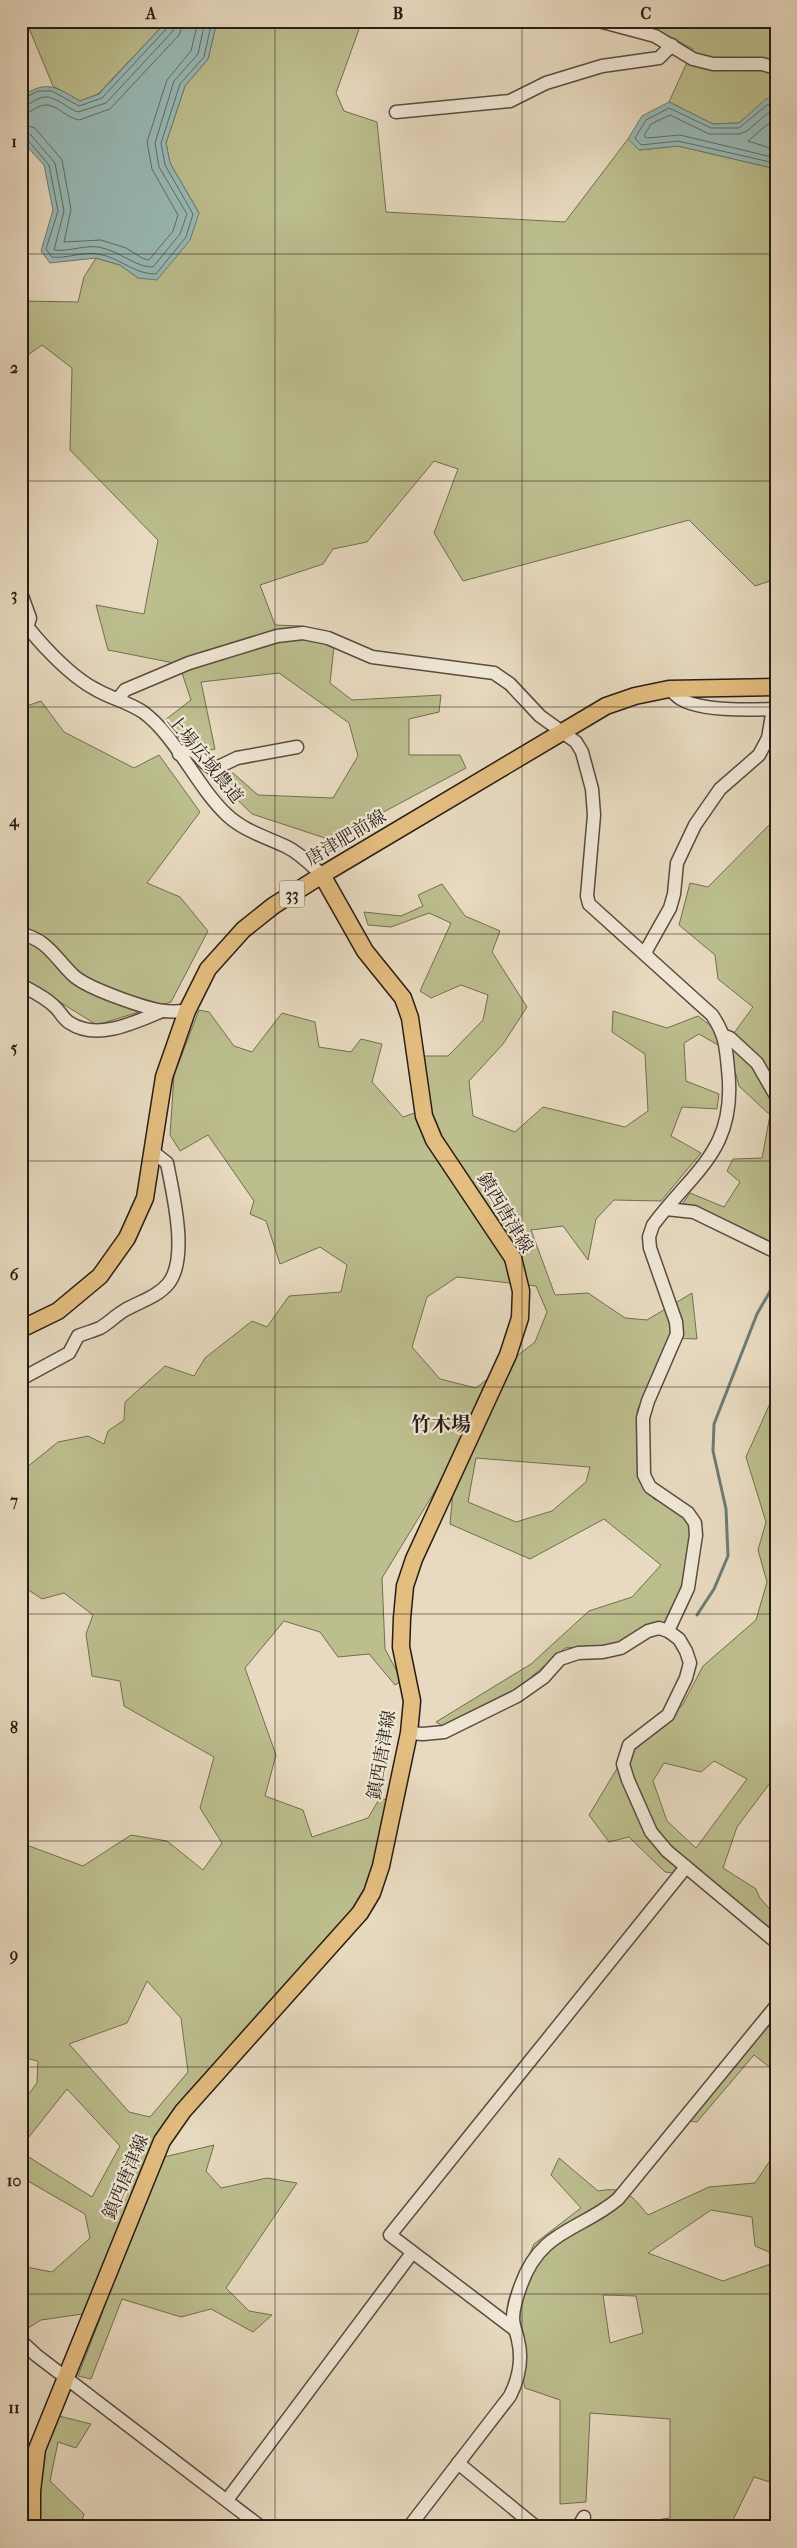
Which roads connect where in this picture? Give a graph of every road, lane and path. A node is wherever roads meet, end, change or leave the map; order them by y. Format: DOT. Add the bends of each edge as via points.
graph roads {
  1 [pos="599,21"];
  2 [pos="672,45"];
  3 [pos="776,68"];
  4 [pos="396,112"];
  5 [pos="21,593"];
  6 [pos="24,623"];
  7 [pos="776,686"];
  8 [pos="669,689"];
  9 [pos="118,699"];
  10 [pos="774,708"];
  11 [pos="562,733"];
  12 [pos="297,747"];
  13 [pos="179,754"];
  14 [pos="322,875"];
  15 [pos="21,934"];
  16 [pos="646,955"];
  17 [pos="21,985"];
  18 [pos="162,1011"];
  19 [pos="187,1011"];
  20 [pos="724,1036"];
  21 [pos="776,1096"];
  22 [pos="152,1152"];
  23 [pos="666,1209"];
  24 [pos="776,1252"];
  25 [pos="21,1329"];
  26 [pos="21,1379"];
  27 [pos="668,1631"];
  28 [pos="409,1733"];
  29 [pos="686,1867"];
  30 [pos="776,1942"];
  31 [pos="776,2006"];
  32 [pos="412,2253"];
  33 [pos="514,2329"];
  34 [pos="21,2341"];
  35 [pos="65,2377"];
  36 [pos="458,2463"];
  37 [pos="227,2500"];
  38 [pos="32,2527"];
  39 [pos="261,2527"];
  40 [pos="409,2527"];
  41 [pos="536,2527"];
  1 -- 2 [label="street" via="655,36"];
  2 -- 3 [label="street" via="693,59 713,64 762,64"];
  2 -- 4 [label="street" via="659,58 602,66 546,83 510,101"];
  5 -- 6 [label="street" via="30,618"];
  6 -- 9 [label="street, 上場広域農道" via="79,678 95,690"];
  7 -- 8 [label="main road, 唐津肥前線 / 33"];
  8 -- 10 [label="street" via="682,700 713,707"];
  8 -- 11 [label="main road, 唐津肥前線 / 33" via="606,706"];
  9 -- 11 [label="street" via="125,690 189,663 277,636 303,633 328,638 372,657 494,673"];
  9 -- 13 [label="street, 上場広域農道" via="143,712 162,730"];
  10 -- 16 [label="street" via="768,738 759,755 720,789 695,825 677,864 670,908"];
  11 -- 14 [label="main road, 唐津肥前線 / 33"];
  11 -- 16 [label="street" via="576,742 582,752 592,789 594,815 589,904"];
  12 -- 13 [label="street" via="238,758 214,769 206,766 194,751 188,749"];
  13 -- 14 [label="street, 上場広域農道" via="208,795 228,816 246,829 287,847"];
  14 -- 19 [label="main road, 唐津肥前線 / 33" via="273,906 243,930 208,969"];
  14 -- 28 [label="main road, 鎮西唐津線" via="365,951 403,998 410,1018 427,1124 434,1140 513,1258 521,1291 520,1318 508,1356 414,1559 405,1586 401,1647 412,1701"];
  15 -- 18 [label="street" via="34,937 47,946 75,976 92,988"];
  16 -- 20 [label="street" via="712,1015"];
  17 -- 18 [label="street" via="54,1005 68,1022 80,1028 95,1030 126,1026"];
  18 -- 19 [label="street"];
  19 -- 22 [label="main road, 唐津肥前線 / 33" via="164,1077"];
  20 -- 21 [label="street" via="758,1063"];
  20 -- 23 [label="street" via="730,1106 723,1135"];
  22 -- 25 [label="main road, 唐津肥前線 / 33" via="145,1198 127,1238 93,1282 58,1311"];
  22 -- 26 [label="street" via="167,1163 173,1194 178,1252 173,1275 150,1298 99,1328 78,1336 69,1353"];
  23 -- 24 [label="street" via="694,1212"];
  23 -- 27 [label="street" via="649,1237 677,1334 643,1418 644,1475 656,1492 688,1513 695,1523 696,1535 688,1588"];
  27 -- 28 [label="street" via="659,1628 621,1648 578,1653 560,1660 544,1677 509,1700 444,1732"];
  27 -- 29 [label="street" via="679,1639 686,1651 690,1664 686,1678 668,1715 629,1745 623,1764 651,1832"];
  28 -- 35 [label="main road, 鎮西唐津線" via="381,1866 372,1893 360,1912 183,2111 162,2141"];
  29 -- 30 [label="street"];
  29 -- 32 [label="street" via="390,2235"];
  31 -- 33 [label="street" via="618,2199 568,2229 534,2258 516,2299"];
  32 -- 33 [label="street"];
  32 -- 37 [label="street"];
  33 -- 36 [label="street" via="521,2358 517,2382 510,2396"];
  34 -- 35 [label="street"];
  35 -- 37 [label="street"];
  35 -- 38 [label="main road, 鎮西唐津線" via="37,2450"];
  36 -- 40 [label="street"];
  36 -- 41 [label="street"];
  37 -- 39 [label="street"];
}
